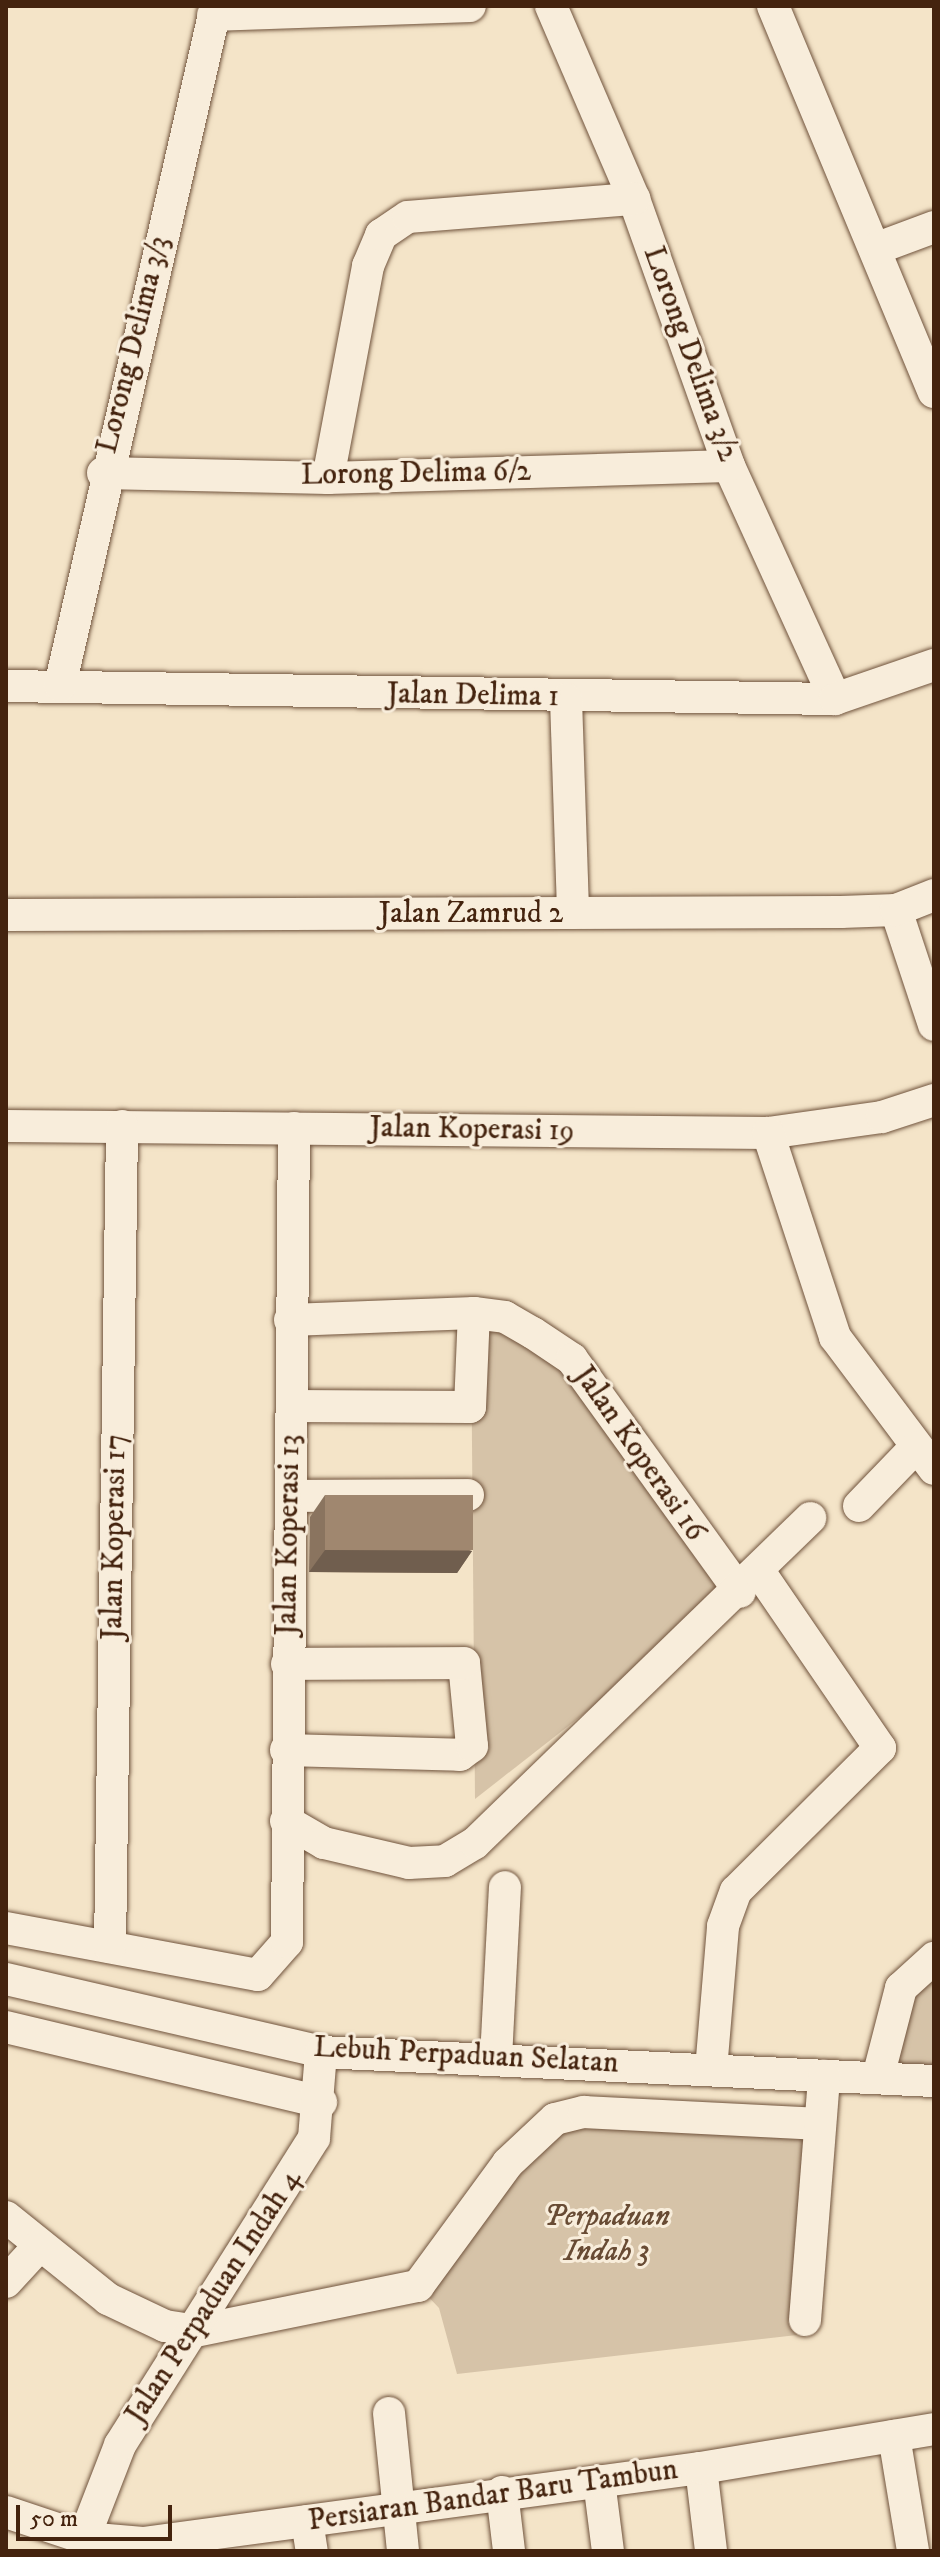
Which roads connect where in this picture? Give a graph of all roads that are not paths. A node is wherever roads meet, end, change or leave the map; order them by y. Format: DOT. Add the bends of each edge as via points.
graph roads {
  1 [pos="446,6"];
  2 [pos="470,6"];
  3 [pos="551,6"];
  4 [pos="773,6"];
  5 [pos="214,10"];
  6 [pos="634,199"];
  7 [pos="934,227"];
  8 [pos="875,249"];
  9 [pos="934,392"];
  10 [pos="729,466"];
  11 [pos="103,473"];
  12 [pos="328,478"];
  13 [pos="934,665"];
  14 [pos="6,686"];
  15 [pos="60,686"];
  16 [pos="566,699"];
  17 [pos="835,699"];
  18 [pos="934,895"];
  19 [pos="896,910"];
  20 [pos="573,913"];
  21 [pos="6,915"];
  22 [pos="934,1025"];
  23 [pos="934,1100"];
  24 [pos="6,1126"];
  25 [pos="122,1126"];
  26 [pos="294,1128"];
  27 [pos="768,1133"];
  28 [pos="474,1313"];
  29 [pos="290,1320"];
  30 [pos="292,1406"];
  31 [pos="925,1458"];
  32 [pos="468,1495"];
  33 [pos="292,1496"];
  34 [pos="859,1506"];
  35 [pos="810,1518"];
  36 [pos="750,1582"];
  37 [pos="287,1664"];
  38 [pos="286,1750"];
  39 [pos="286,1821"];
  40 [pos="505,1887"];
  41 [pos="6,1928"];
  42 [pos="110,1947"];
  43 [pos="934,1958"];
  44 [pos="6,1979"];
  45 [pos="6,2027"];
  46 [pos="321,2052"];
  47 [pos="496,2058"];
  48 [pos="711,2070"];
  49 [pos="824,2076"];
  50 [pos="878,2077"];
  51 [pos="934,2081"];
  52 [pos="321,2102"];
  53 [pos="820,2124"];
  54 [pos="6,2217"];
  55 [pos="40,2245"];
  56 [pos="6,2282"];
  57 [pos="805,2320"];
  58 [pos="196,2331"];
  59 [pos="389,2413"];
  60 [pos="934,2429"];
  61 [pos="894,2436"];
  62 [pos="701,2468"];
  63 [pos="599,2481"];
  64 [pos="502,2492"];
  65 [pos="397,2511"];
  66 [pos="6,2512"];
  67 [pos="310,2536"];
  68 [pos="84,2538"];
  69 [pos="403,2551"];
  70 [pos="509,2551"];
  71 [pos="608,2551"];
  72 [pos="711,2551"];
  73 [pos="913,2551"];
  1 -- 2 [label="street"];
  1 -- 5 [label="street"];
  3 -- 6 [label="street, Lorong Delima 3/2"];
  4 -- 8 [label="street"];
  5 -- 11 [label="street, Lorong Delima 3/3"];
  6 -- 10 [label="street, Lorong Delima 3/2"];
  6 -- 12 [label="street" via="408,217 381,235 368,266"];
  7 -- 8 [label="street"];
  8 -- 9 [label="street"];
  10 -- 12 [label="street, Lorong Delima 6/2"];
  10 -- 17 [label="street, Lorong Delima 3/2"];
  11 -- 12 [label="street, Lorong Delima 6/2"];
  11 -- 15 [label="street, Lorong Delima 3/3"];
  13 -- 17 [label="street, Jalan Delima 1"];
  14 -- 15 [label="street, Jalan Delima 1"];
  15 -- 16 [label="street, Jalan Delima 1"];
  16 -- 17 [label="street, Jalan Delima 1"];
  16 -- 20 [label="street"];
  18 -- 19 [label="street, Jalan Zamrud 2"];
  19 -- 20 [label="street, Jalan Zamrud 2"];
  19 -- 22 [label="street"];
  20 -- 21 [label="street, Jalan Zamrud 2"];
  23 -- 27 [label="street, Jalan Koperasi 19" via="882,1117"];
  24 -- 25 [label="street, Jalan Koperasi 19"];
  25 -- 26 [label="street, Jalan Koperasi 19"];
  25 -- 42 [label="street, Jalan Koperasi 17"];
  26 -- 27 [label="street, Jalan Koperasi 19"];
  26 -- 29 [label="street, Jalan Koperasi 13"];
  27 -- 31 [label="street" via="835,1337"];
  28 -- 29 [label="street, Jalan Koperasi 16"];
  28 -- 30 [label="street" via="470,1407"];
  28 -- 36 [label="street, Jalan Koperasi 16" via="505,1317 572,1359 623,1439"];
  29 -- 30 [label="street, Jalan Koperasi 13"];
  30 -- 33 [label="street, Jalan Koperasi 13"];
  31 -- 34 [label="street"];
  32 -- 33 [label="street"];
  33 -- 37 [label="street, Jalan Koperasi 13"];
  35 -- 36 [label="street"];
  36 -- 39 [label="street" via="507,1811 445,1861 409,1863 324,1843"];
  36 -- 48 [label="street, Jalan Koperasi 16" via="880,1748 736,1891 723,1926"];
  37 -- 38 [label="street, Jalan Koperasi 13"];
  37 -- 38 [label="street" via="464,1663 472,1746 460,1755"];
  38 -- 39 [label="street, Jalan Koperasi 13"];
  39 -- 42 [label="street, Jalan Koperasi 13" via="287,1942 276,1963 258,1975"];
  40 -- 47 [label="street"];
  41 -- 42 [label="street"];
  43 -- 50 [label="street" via="901,1988"];
  44 -- 46 [label="street, Lebuh Perpaduan Selatan"];
  45 -- 52 [label="street"];
  46 -- 47 [label="street, Lebuh Perpaduan Selatan"];
  46 -- 52 [label="street, Jalan Perpaduan Indah 4"];
  47 -- 48 [label="street, Lebuh Perpaduan Selatan"];
  48 -- 49 [label="street, Lebuh Perpaduan Selatan"];
  49 -- 50 [label="street, Lebuh Perpaduan Selatan"];
  49 -- 53 [label="street"];
  50 -- 51 [label="street, Lebuh Perpaduan Selatan"];
  52 -- 58 [label="street, Jalan Perpaduan Indah 4" via="314,2138 289,2185"];
  53 -- 57 [label="street"];
  53 -- 58 [label="street" via="584,2112 555,2119 508,2163 418,2286"];
  54 -- 55 [label="street"];
  55 -- 56 [label="street"];
  55 -- 58 [label="street" via="108,2299 165,2326"];
  58 -- 68 [label="street, Jalan Perpaduan Indah 4" via="120,2445"];
  59 -- 65 [label="street"];
  60 -- 61 [label="street, Persiaran Bandar Baru Tambun"];
  61 -- 62 [label="street, Persiaran Bandar Baru Tambun"];
  61 -- 73 [label="street"];
  62 -- 63 [label="street, Persiaran Bandar Baru Tambun"];
  62 -- 72 [label="street"];
  63 -- 64 [label="street, Persiaran Bandar Baru Tambun"];
  63 -- 71 [label="street"];
  64 -- 65 [label="street, Persiaran Bandar Baru Tambun"];
  64 -- 70 [label="street"];
  65 -- 67 [label="street, Persiaran Bandar Baru Tambun"];
  65 -- 69 [label="street"];
  66 -- 68 [label="street, Persiaran Bandar Baru Tambun"];
  67 -- 68 [label="street, Persiaran Bandar Baru Tambun" via="143,2543"];
}
